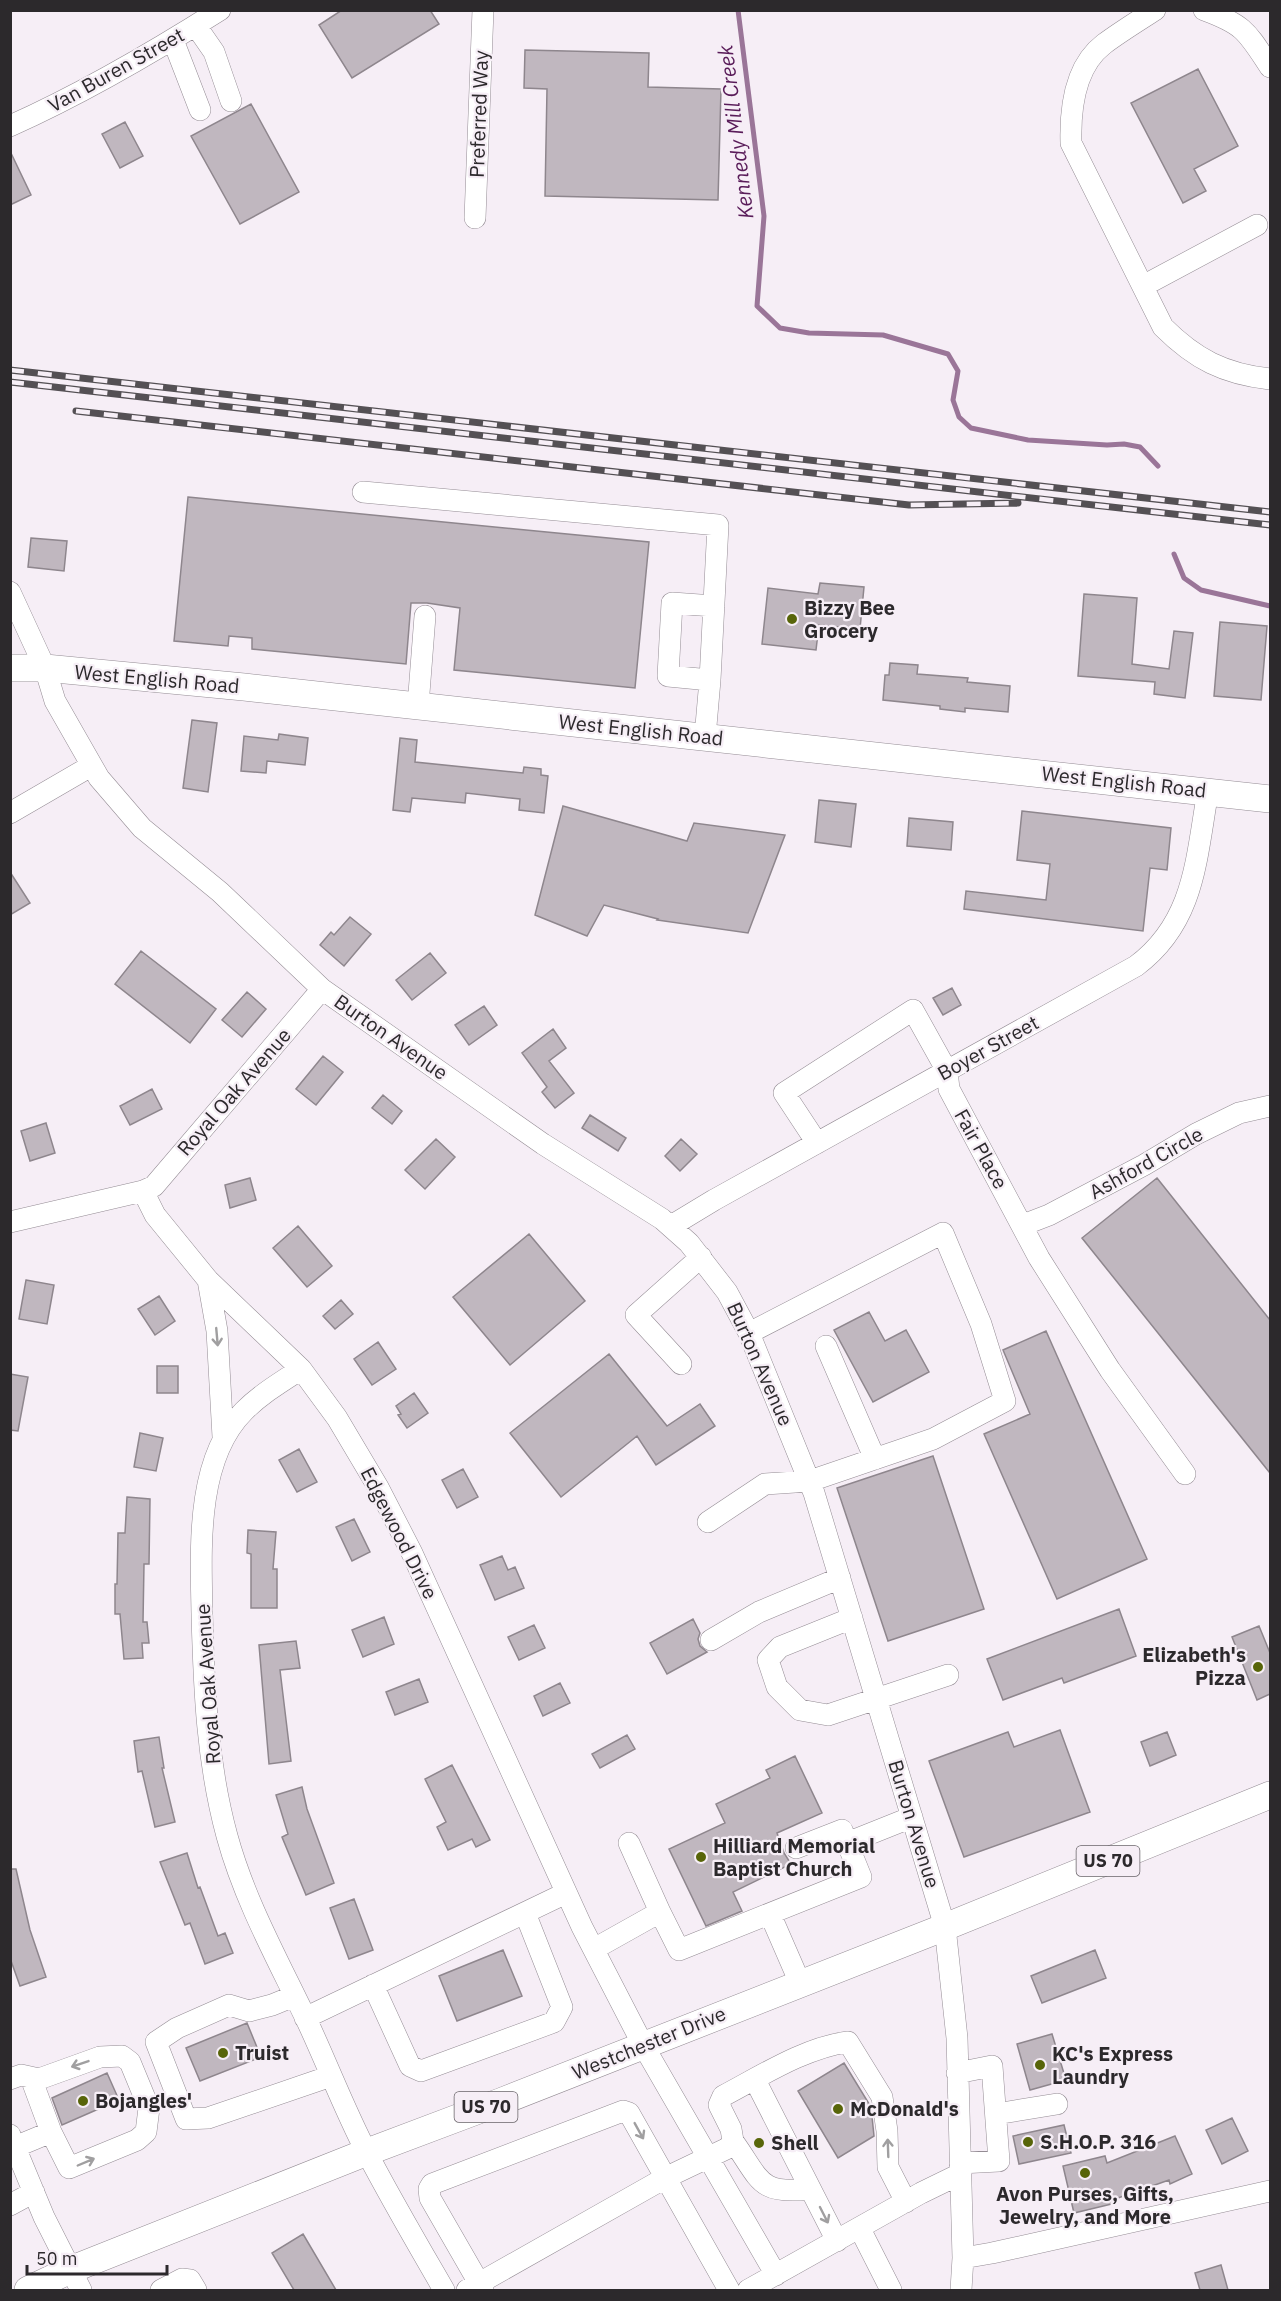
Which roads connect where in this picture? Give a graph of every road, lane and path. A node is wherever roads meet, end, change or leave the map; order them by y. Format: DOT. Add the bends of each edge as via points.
graph roads {
  1 [pos="220,10"];
  2 [pos="483,10"];
  3 [pos="1155,10"];
  4 [pos="1204,10"];
  5 [pos="196,26"];
  6 [pos="173,40"];
  7 [pos="1270,67"];
  8 [pos="231,101"];
  9 [pos="200,110"];
  10 [pos="10,126"];
  11 [pos="475,218"];
  12 [pos="1257,225"];
  13 [pos="1143,286"];
  14 [pos="1270,379"];
  15 [pos="363,492"];
  16 [pos="10,592"];
  17 [pos="714,606"];
  18 [pos="425,616"];
  19 [pos="10,668"];
  20 [pos="45,668"];
  21 [pos="710,680"];
  22 [pos="418,706"];
  23 [pos="705,737"];
  24 [pos="92,766"];
  25 [pos="1208,792"];
  26 [pos="1270,799"];
  27 [pos="10,813"];
  28 [pos="322,989"];
  29 [pos="946,1071"];
  30 [pos="1270,1106"];
  31 [pos="817,1143"];
  32 [pos="143,1191"];
  33 [pos="10,1222"];
  34 [pos="1023,1225"];
  35 [pos="670,1226"];
  36 [pos="700,1257"];
  37 [pos="208,1280"];
  38 [pos="749,1333"];
  39 [pos="826,1346"];
  40 [pos="681,1364"];
  41 [pos="302,1369"];
  42 [pos="224,1437"];
  43 [pos="875,1459"];
  44 [pos="1185,1474"];
  45 [pos="810,1481"];
  46 [pos="708,1522"];
  47 [pos="840,1578"];
  48 [pos="852,1618"];
  49 [pos="711,1640"];
  50 [pos="948,1675"];
  51 [pos="877,1700"];
  52 [pos="1270,1795"];
  53 [pos="912,1818"];
  54 [pos="628,1843"];
  55 [pos="847,1843"];
  56 [pos="796,1848"];
  57 [pos="566,1893"];
  58 [pos="660,1912"];
  59 [pos="525,1913"];
  60 [pos="770,1914"];
  61 [pos="945,1928"];
  62 [pos="594,1949"];
  63 [pos="800,1983"];
  64 [pos="373,1985"];
  65 [pos="294,1996"];
  66 [pos="305,2018"];
  67 [pos="643,2045"];
  68 [pos="957,2073"];
  69 [pos="331,2076"];
  70 [pos="21,2078"];
  71 [pos="755,2080"];
  72 [pos="1057,2104"];
  73 [pos="996,2114"];
  74 [pos="51,2132"];
  75 [pos="13,2141"];
  76 [pos="734,2141"];
  77 [pos="366,2152"];
  78 [pos="708,2158"];
  79 [pos="960,2168"];
  80 [pos="665,2178"];
  81 [pos="810,2189"];
  82 [pos="1270,2191"];
  83 [pos="34,2193"];
  84 [pos="906,2202"];
  85 [pos="10,2205"];
  86 [pos="860,2229"];
  87 [pos="837,2241"];
  88 [pos="963,2258"];
  89 [pos="776,2275"];
  90 [pos="76,2280"];
  91 [pos="476,2288"];
  92 [pos="28,2290"];
  93 [pos="161,2290"];
  94 [pos="196,2290"];
  95 [pos="444,2290"];
  96 [pos="729,2290"];
  97 [pos="748,2290"];
  98 [pos="891,2290"];
  99 [pos="961,2290"];
  1 -- 5 [label="street, Van Buren Street"];
  2 -- 11 [label="street, Preferred Way"];
  3 -- 13 [label="street" via="1102,45 1081,73 1070,114 1071,142"];
  4 -- 7 [label="street" via="1246,30"];
  5 -- 6 [label="street, Van Buren Street"];
  5 -- 8 [label="street" via="214,52"];
  6 -- 9 [label="street"];
  6 -- 10 [label="street, Van Buren Street" via="56,106"];
  12 -- 13 [label="street"];
  13 -- 14 [label="street" via="1163,327 1184,347 1214,365"];
  15 -- 17 [label="street" via="718,525"];
  16 -- 20 [label="street, Burton Avenue"];
  17 -- 21 [label="street"];
  17 -- 21 [label="street" via="672,603 668,676"];
  18 -- 22 [label="street"];
  19 -- 20 [label="main road, West English Road"];
  20 -- 22 [label="main road, West English Road"];
  20 -- 24 [label="street, Burton Avenue" via="55,701"];
  21 -- 23 [label="street"];
  22 -- 23 [label="main road, West English Road"];
  23 -- 25 [label="main road, West English Road"];
  24 -- 27 [label="street"];
  24 -- 28 [label="street, Burton Avenue" via="142,828 220,892"];
  25 -- 26 [label="main road, West English Road"];
  25 -- 29 [label="street, Boyer Street" via="1190,891 1174,927 1154,953"];
  28 -- 32 [label="street, Royal Oak Avenue" via="154,1186"];
  28 -- 35 [label="street, Burton Avenue" via="543,1144"];
  29 -- 31 [label="street, Boyer Street"];
  29 -- 31 [label="street, Fair Place" via="913,1010 784,1093"];
  29 -- 34 [label="street, Fair Place" via="948,1089"];
  30 -- 34 [label="street, Ashford Circle" via="1239,1113 1049,1215"];
  31 -- 35 [label="street, Boyer Street"];
  32 -- 33 [label="street"];
  32 -- 37 [label="street, Edgewood Drive" via="155,1215"];
  34 -- 44 [label="street, Fair Place" via="1039,1258 1110,1370"];
  35 -- 36 [label="street, Burton Avenue"];
  36 -- 38 [label="street, Burton Avenue" via="727,1292"];
  36 -- 40 [label="street" via="636,1315"];
  37 -- 41 [label="street, Edgewood Drive"];
  37 -- 42 [label="street, one-way" via="217,1331"];
  38 -- 43 [label="street" via="943,1233 981,1324 1005,1401 933,1439"];
  38 -- 45 [label="street, Burton Avenue"];
  39 -- 43 [label="street"];
  41 -- 42 [label="street, Royal Oak Avenue" via="242,1412"];
  41 -- 57 [label="street, Edgewood Drive" via="378,1486"];
  42 -- 65 [label="street, Royal Oak Avenue" via="210,1476 203,1519 202,1607 208,1737 227,1837 260,1927"];
  43 -- 45 [label="street"];
  45 -- 46 [label="street" via="765,1484"];
  45 -- 47 [label="street, Burton Avenue"];
  47 -- 48 [label="street, Burton Avenue"];
  47 -- 49 [label="street" via="759,1612"];
  48 -- 51 [label="street, Burton Avenue"];
  48 -- 51 [label="street" via="780,1647 768,1660 777,1687 800,1710 828,1715"];
  50 -- 51 [label="street"];
  51 -- 53 [label="street, Burton Avenue"];
  52 -- 61 [label="main road, Westchester Drive / US 70"];
  53 -- 55 [label="street"];
  53 -- 61 [label="street, Burton Avenue"];
  54 -- 58 [label="street"];
  55 -- 56 [label="street" via="842,1830"];
  55 -- 60 [label="street" via="861,1877"];
  57 -- 59 [label="street"];
  57 -- 62 [label="street, Edgewood Drive"];
  58 -- 60 [label="street" via="679,1950"];
  58 -- 62 [label="street"];
  59 -- 64 [label="street"];
  59 -- 64 [label="street" via="562,2007 554,2022 421,2071 410,2066"];
  60 -- 63 [label="street"];
  61 -- 63 [label="main road, Westchester Drive / US 70"];
  61 -- 68 [label="street, Burton Avenue"];
  62 -- 67 [label="street, Edgewood Drive"];
  63 -- 67 [label="main road, Westchester Drive / US 70"];
  64 -- 66 [label="street"];
  65 -- 66 [label="street, Royal Oak Avenue"];
  65 -- 69 [label="street" via="249,2011 229,2005 156,2042 186,2119 208,2118"];
  66 -- 69 [label="street, Royal Oak Avenue"];
  67 -- 77 [label="main road, Westchester Drive / US 70"];
  67 -- 78 [label="street, Edgewood Drive"];
  68 -- 73 [label="street" via="992,2066"];
  68 -- 79 [label="street, Burton Avenue"];
  69 -- 77 [label="street, Royal Oak Avenue"];
  70 -- 74 [label="street"];
  74 -- 70 [label="street, one-way" via="69,2168 137,2140 146,2132 149,2108 130,2062 122,2055 100,2057 39,2079"];
  71 -- 76 [label="street" via="723,2096 719,2105"];
  71 -- 81 [label="street"];
  84 -- 71 [label="street, one-way" via="888,2167 882,2097 848,2042 835,2043 783,2064"];
  72 -- 73 [label="street"];
  73 -- 79 [label="street" via="999,2161"];
  74 -- 75 [label="street"];
  75 -- 83 [label="street"];
  76 -- 78 [label="street"];
  76 -- 81 [label="street" via="762,2183 771,2189"];
  77 -- 90 [label="main road, Westchester Drive / US 70"];
  77 -- 95 [label="street, Royal Oak Avenue"];
  78 -- 80 [label="street"];
  78 -- 89 [label="street, Edgewood Drive"];
  79 -- 84 [label="street"];
  79 -- 88 [label="street, Burton Avenue"];
  80 -- 91 [label="street"];
  91 -- 80 [label="street, one-way" via="430,2198 432,2184 610,2114 627,2111"];
  80 -- 96 [label="street"];
  81 -- 87 [label="street, one-way"];
  82 -- 88 [label="street"];
  83 -- 85 [label="street"];
  83 -- 90 [label="street"];
  84 -- 86 [label="street"];
  86 -- 87 [label="street"];
  86 -- 98 [label="street"];
  87 -- 89 [label="street"];
  88 -- 99 [label="street, Burton Avenue"];
  89 -- 97 [label="street"];
  90 -- 92 [label="main road, Westchester Drive / US 70"];
  93 -- 94 [label="street" via="182,2279 190,2280"];
}
